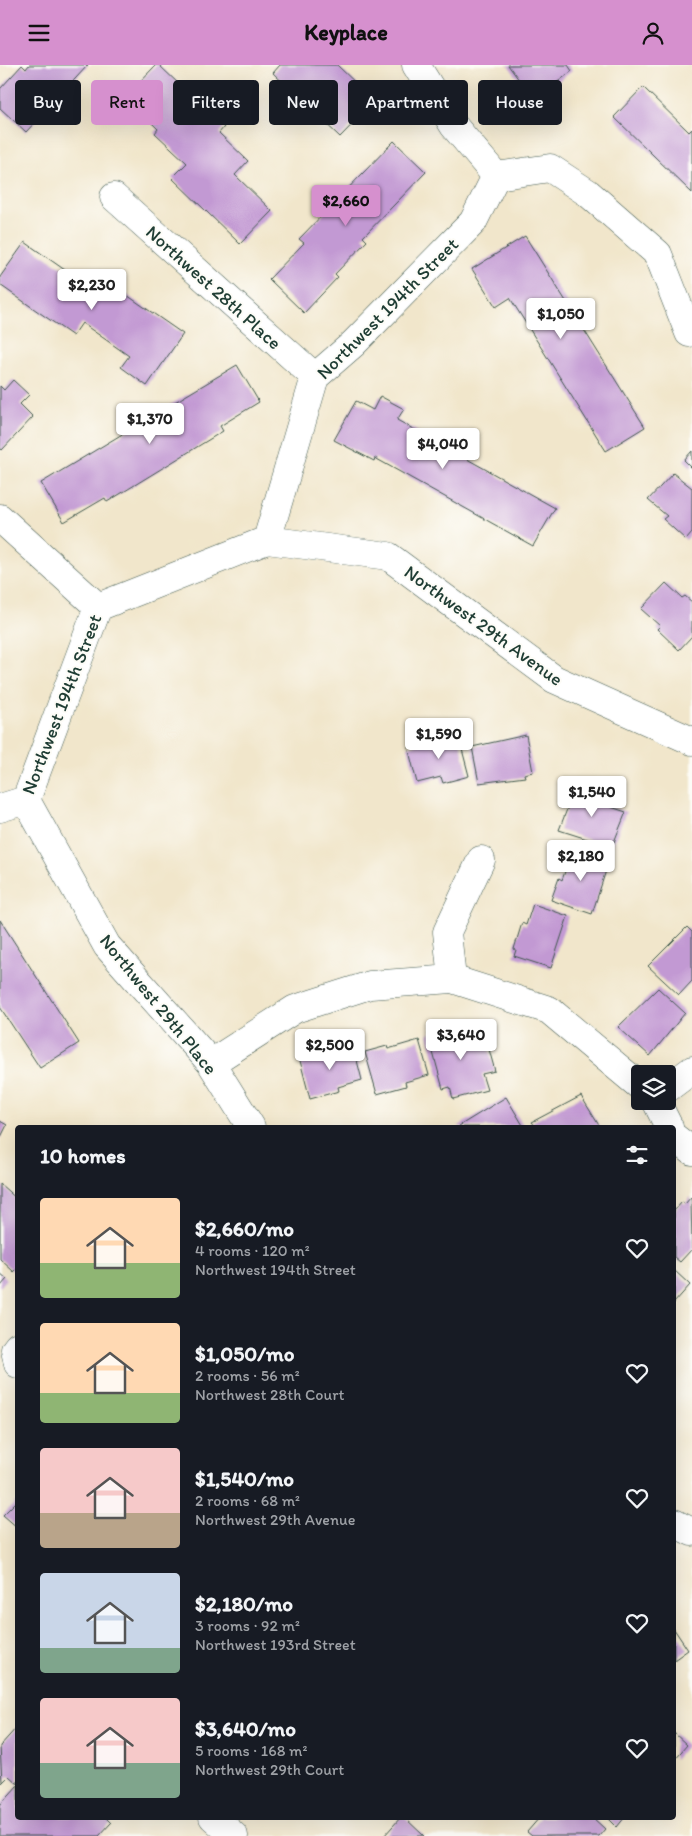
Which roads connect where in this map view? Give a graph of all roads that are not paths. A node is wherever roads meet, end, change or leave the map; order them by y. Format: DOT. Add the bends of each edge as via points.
graph roads {
  1 [pos="416,65"];
  2 [pos="496,176"];
  3 [pos="114,197"];
  4 [pos="689,333"];
  5 [pos="314,377"];
  6 [pos="0,518"];
  7 [pos="267,540"];
  8 [pos="98,607"];
  9 [pos="692,741"];
  10 [pos="26,800"];
  11 [pos="0,808"];
  12 [pos="481,860"];
  13 [pos="452,979"];
  14 [pos="211,1063"];
  15 [pos="692,1070"];
  16 [pos="631,1078"];
  17 [pos="676,1082"];
  18 [pos="661,1110"];
  19 [pos="250,1125"];
  20 [pos="669,1125"];
  21 [pos="676,1524"];
  22 [pos="692,1532"];
  23 [pos="216,1820"];
  24 [pos="234,1836"];
  1 -- 2 [label="street" via="454,126"];
  2 -- 4 [label="street" via="550,168 588,193 658,254"];
  2 -- 5 [label="street, Northwest 194th Street" via="474,222 353,344"];
  3 -- 5 [label="street, Northwest 28th Place"];
  5 -- 7 [label="street, Northwest 194th Street"];
  6 -- 8 [label="street"];
  7 -- 8 [label="street, Northwest 194th Street"];
  7 -- 9 [label="street, Northwest 29th Avenue" via="388,556 554,679"];
  8 -- 10 [label="street, Northwest 194th Street"];
  10 -- 11 [label="street, Northwest 194th Street"];
  10 -- 14 [label="street, Northwest 29th Place" via="107,946"];
  12 -- 13 [label="street" via="447,932"];
  13 -- 14 [label="street" via="370,985 296,1009"];
  13 -- 16 [label="street" via="549,1010"];
  14 -- 19 [label="street, Northwest 29th Place"];
  15 -- 17 [label="street"];
  18 -- 20 [label="street"];
  21 -- 22 [label="street"];
  23 -- 24 [label="street"];
}
